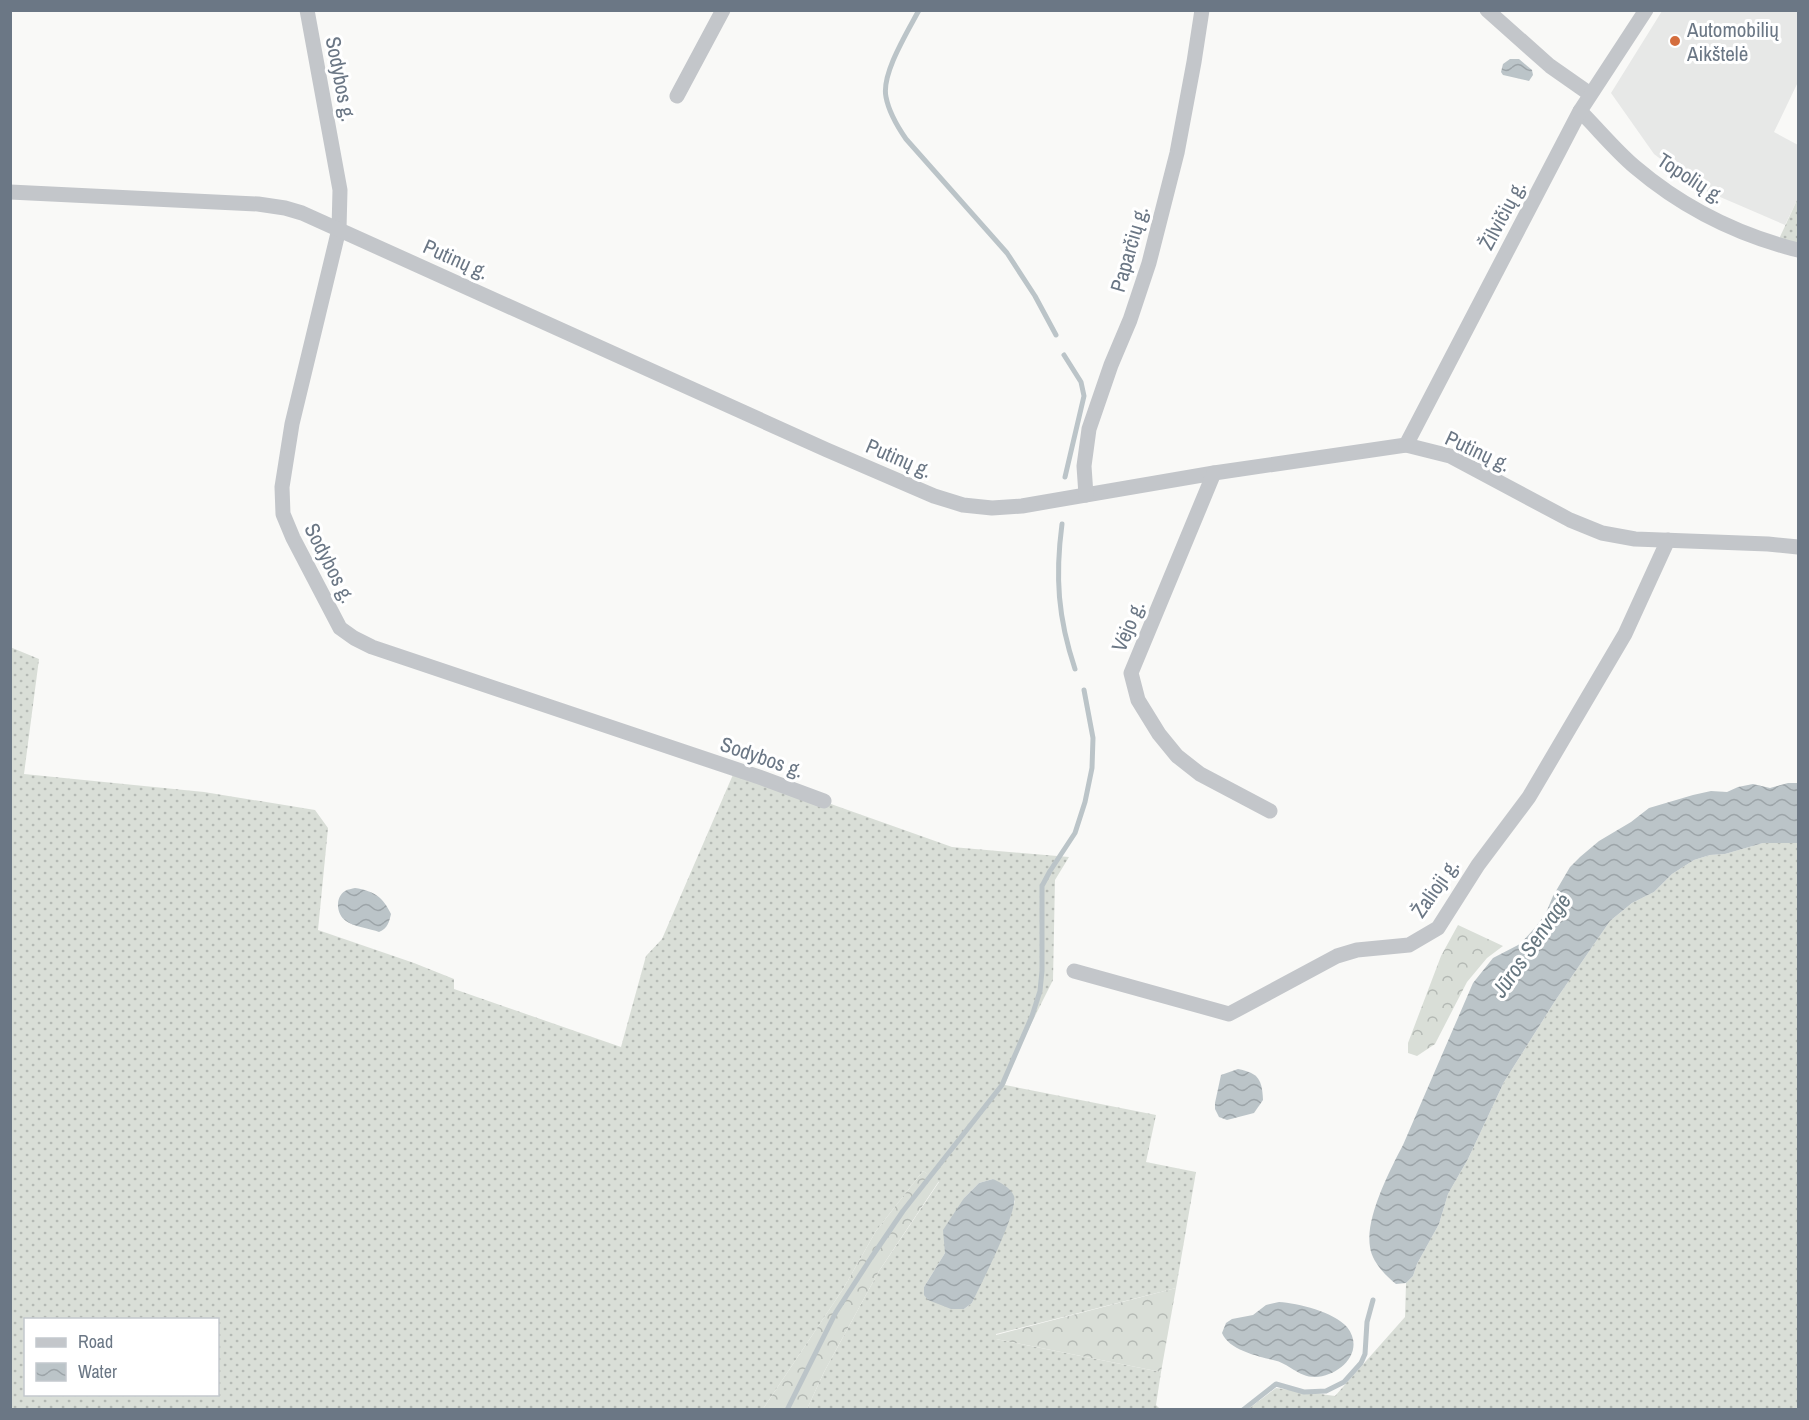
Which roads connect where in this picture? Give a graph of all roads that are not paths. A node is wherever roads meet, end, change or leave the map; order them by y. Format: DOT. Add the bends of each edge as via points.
graph roads {
  1 [pos="307,10"];
  2 [pos="723,10"];
  3 [pos="1202,10"];
  4 [pos="1487,10"];
  5 [pos="1646,10"];
  6 [pos="1590,94"];
  7 [pos="676,96"];
  8 [pos="1580,111"];
  9 [pos="10,192"];
  10 [pos="339,229"];
  11 [pos="1798,250"];
  12 [pos="1406,445"];
  13 [pos="1214,473"];
  14 [pos="1086,495"];
  15 [pos="1668,540"];
  16 [pos="1798,547"];
  17 [pos="824,801"];
  18 [pos="1270,811"];
  19 [pos="1074,971"];
  1 -- 10 [label="street, Sodybos g." via="340,190"];
  2 -- 7 [label="street"];
  3 -- 14 [label="street, Paparčių g." via="1177,153 1149,263 1089,429 1084,466"];
  4 -- 6 [label="street" via="1550,66"];
  5 -- 6 [label="street, Žilvičių g."];
  6 -- 8 [label="street, Žilvičių g."];
  8 -- 11 [label="street, Topolių g." via="1634,166 1673,197 1756,238"];
  8 -- 12 [label="street, Žilvičių g."];
  9 -- 10 [label="street, Putinų g." via="258,204 302,213"];
  10 -- 14 [label="street, Putinų g." via="934,496 992,508"];
  10 -- 17 [label="street, Sodybos g." via="292,424 282,487 284,514 293,538 340,628 372,647"];
  12 -- 13 [label="street, Putinų g."];
  12 -- 15 [label="street, Putinų g." via="1450,456 1602,533"];
  13 -- 14 [label="street, Putinų g."];
  13 -- 18 [label="street, Vėjo g." via="1131,673 1138,700 1177,756 1200,774"];
  15 -- 16 [label="street, Putinų g."];
  15 -- 19 [label="street, Žalioji g." via="1625,634 1529,797 1478,865 1438,928 1409,945 1337,956 1229,1014"];
}
